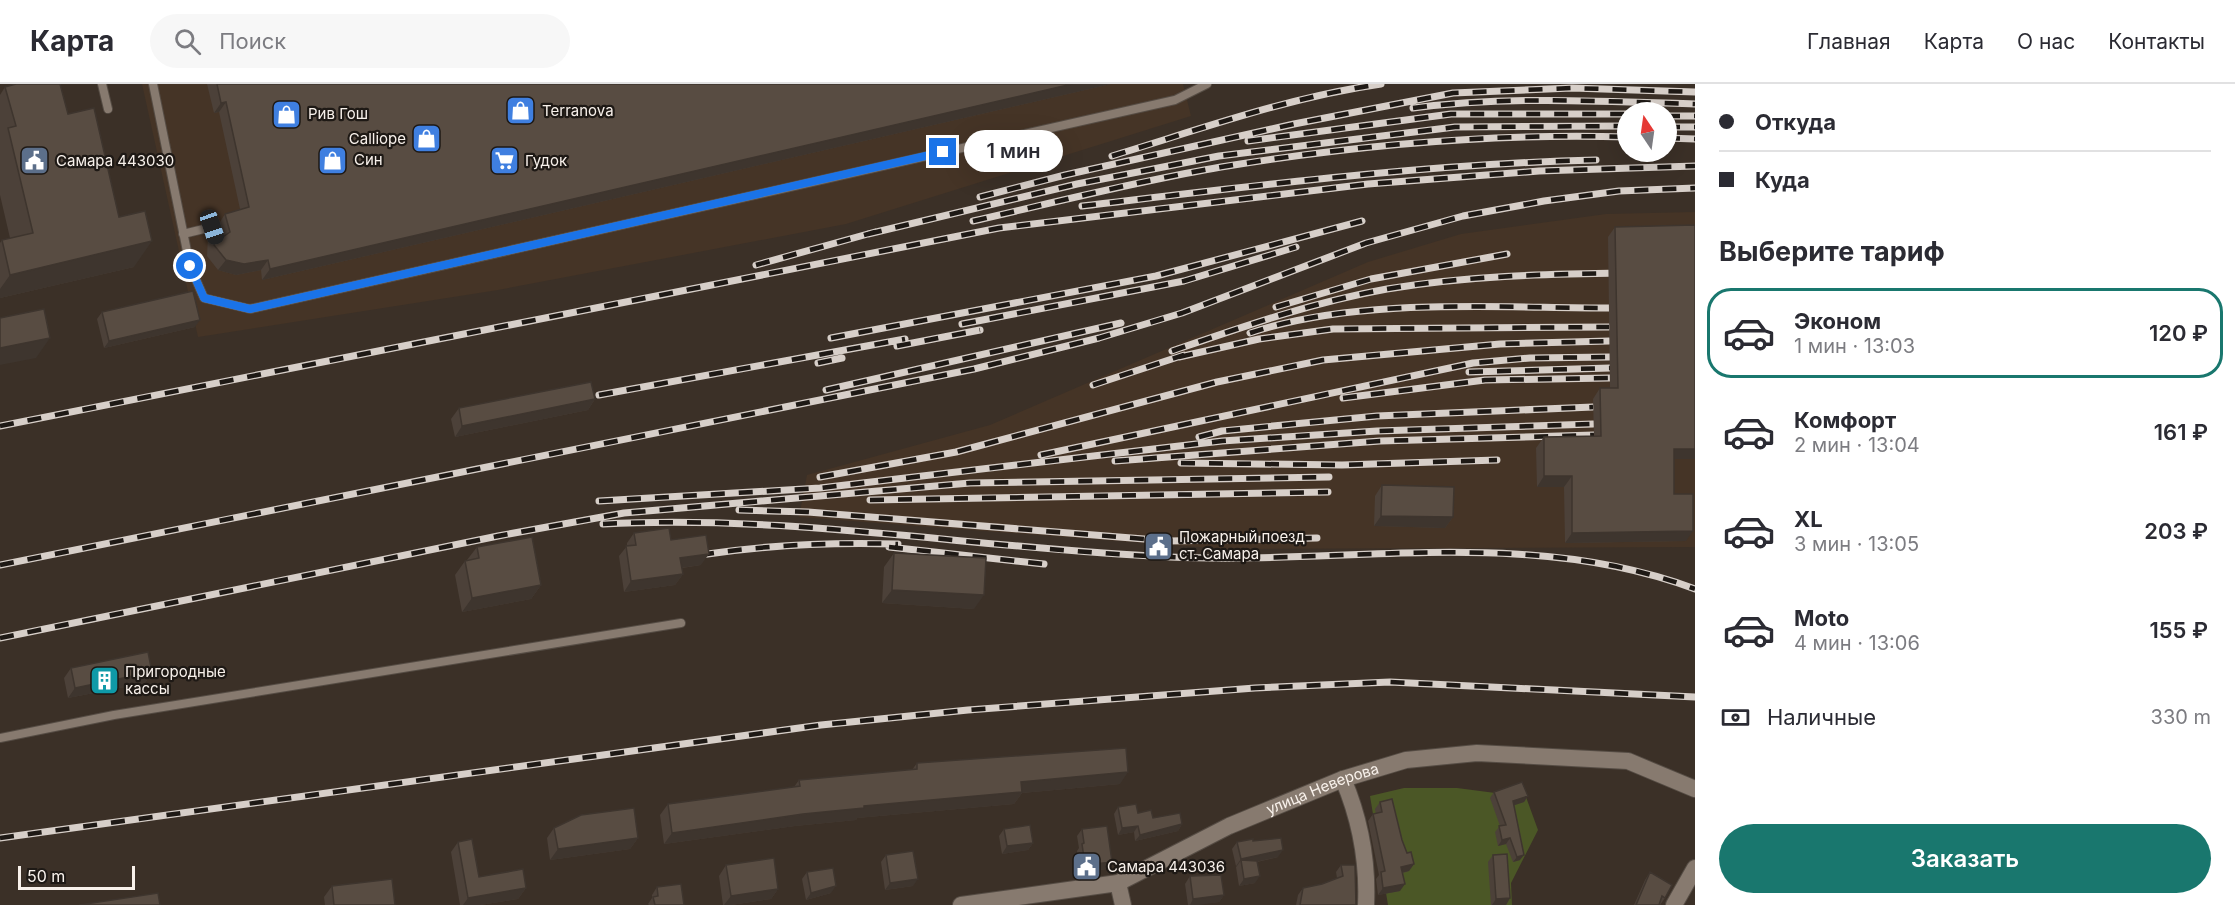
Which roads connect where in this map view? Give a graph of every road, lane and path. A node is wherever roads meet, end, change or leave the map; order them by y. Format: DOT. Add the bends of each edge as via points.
graph roads {
  1 [pos="102,84"];
  2 [pos="153,84"];
  3 [pos="1207,84"];
  4 [pos="108,109"];
  5 [pos="183,234"];
  6 [pos="217,242"];
  7 [pos="681,623"];
  8 [pos="0,738"];
  9 [pos="1343,779"];
  10 [pos="1695,789"];
  11 [pos="1695,868"];
  12 [pos="1118,883"];
  13 [pos="1016,902"];
  14 [pos="961,905"];
  15 [pos="1123,905"];
  16 [pos="1366,905"];
  17 [pos="1674,905"];
  1 -- 4 [label="lane"];
  2 -- 5 [label="lane"];
  3 -- 5 [label="lane" via="1175,100 250,309 204,298 190,266"];
  5 -- 6 [label="lane" via="212,227"];
  7 -- 8 [label="lane" via="114,715"];
  9 -- 10 [label="street, улица Неверова" via="1406,760 1477,753 1628,761"];
  9 -- 12 [label="street, улица Неверова" via="1229,826"];
  9 -- 16 [label="street" via="1355,808 1367,873"];
  11 -- 17 [label="street"];
  12 -- 13 [label="street, улица Неверова"];
  12 -- 15 [label="street"];
  13 -- 14 [label="street, улица Неверова"];
}
